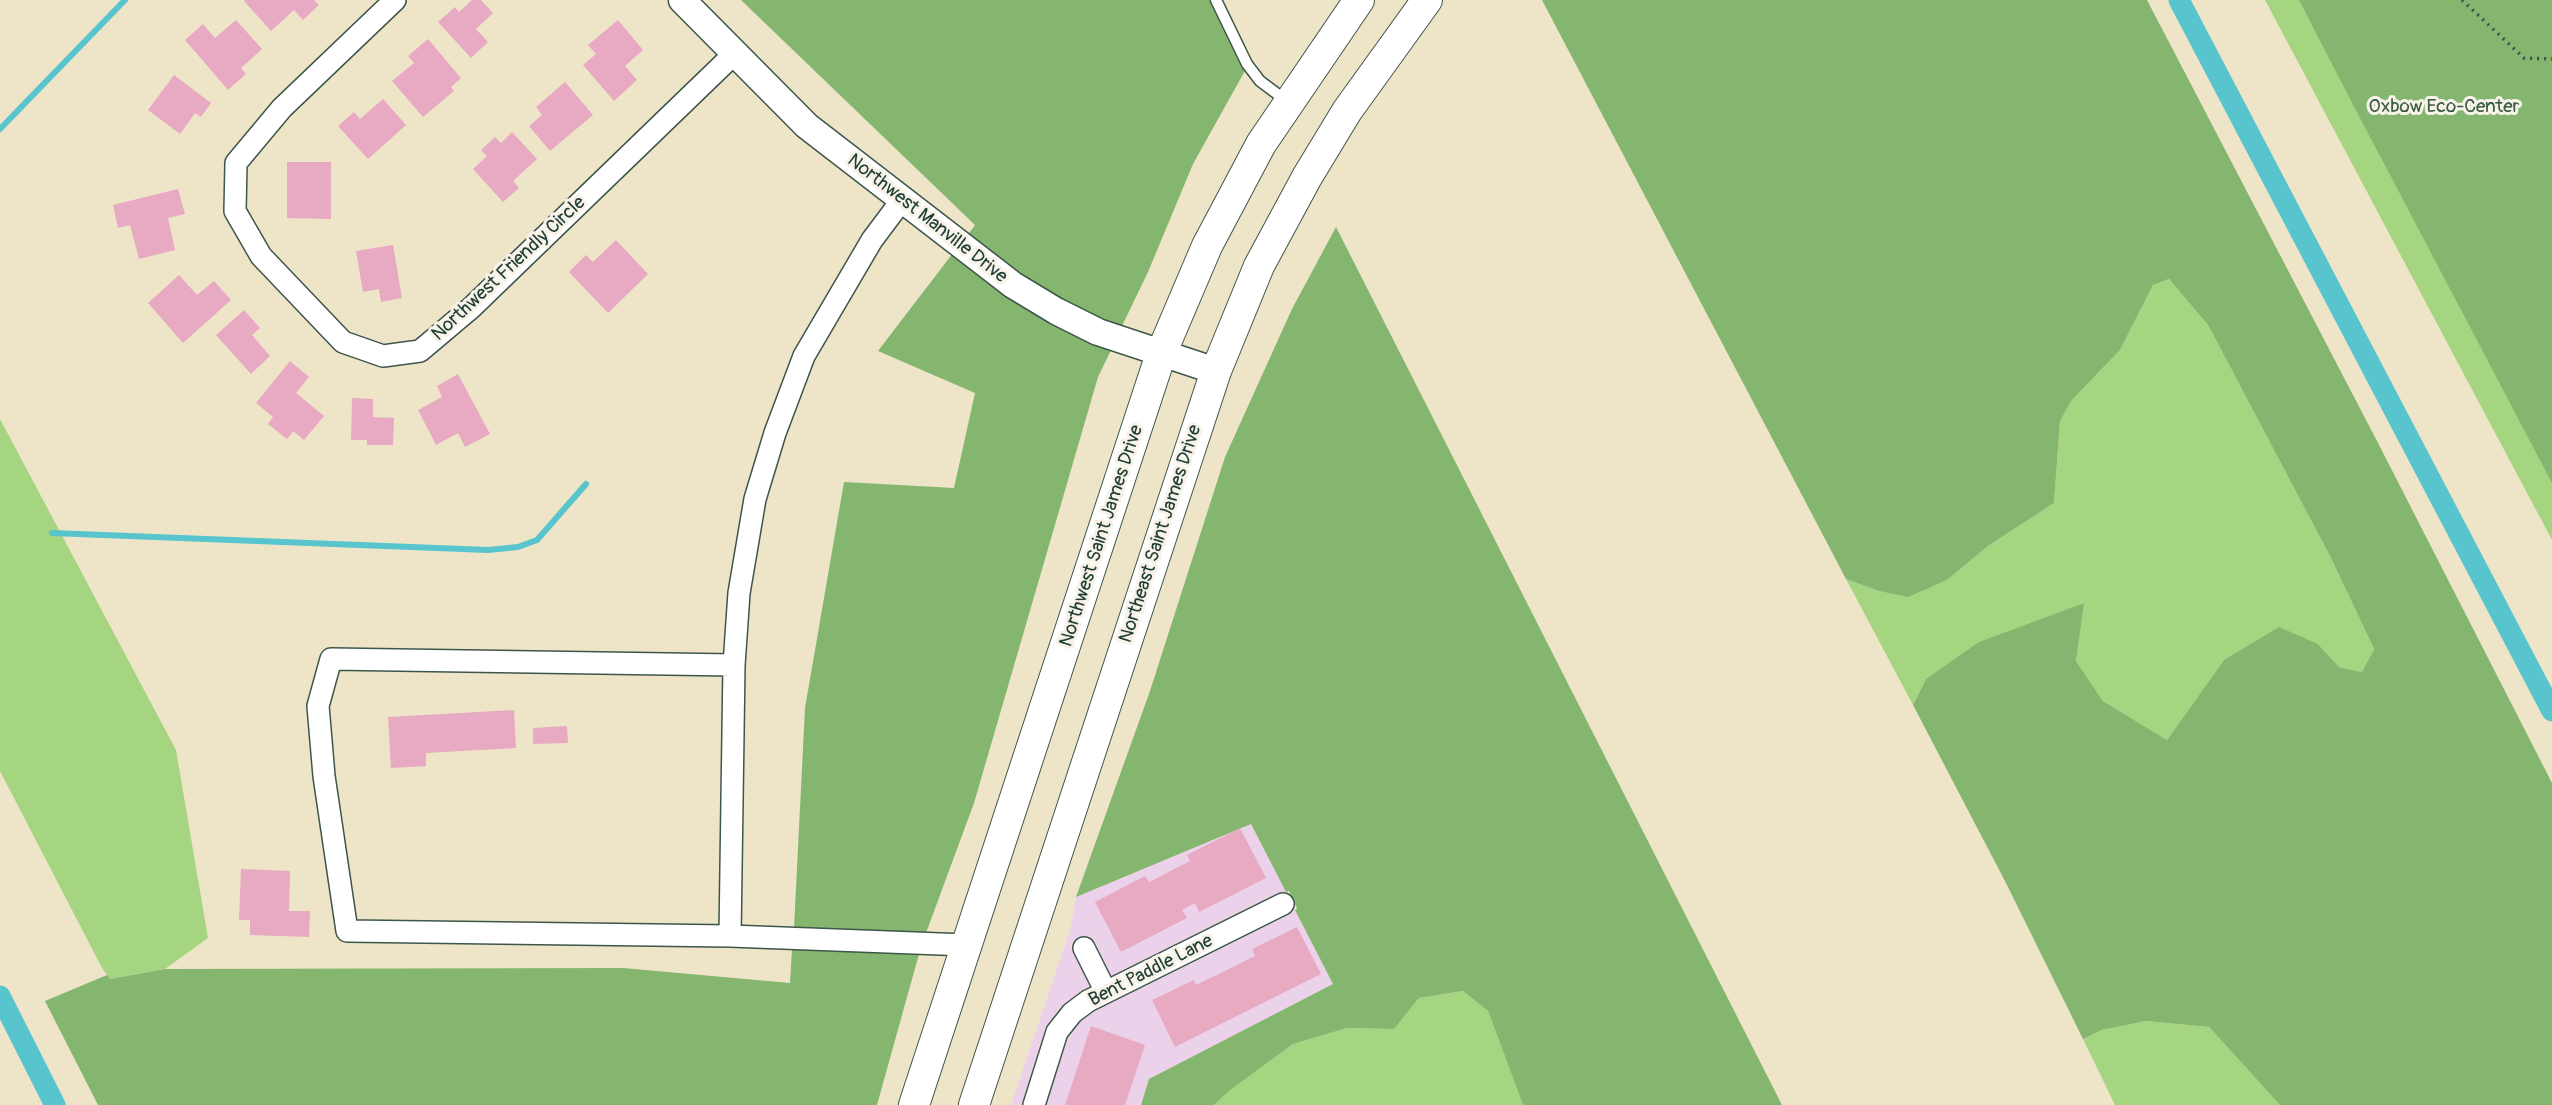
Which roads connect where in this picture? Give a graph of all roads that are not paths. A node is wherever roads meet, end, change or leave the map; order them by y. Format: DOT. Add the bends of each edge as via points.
graph roads {
  1 [pos="395,0"];
  2 [pos="682,0"];
  3 [pos="1216,0"];
  4 [pos="1359,0"];
  5 [pos="1427,0"];
  6 [pos="734,54"];
  7 [pos="1288,102"];
  8 [pos="902,200"];
  9 [pos="1161,354"];
  10 [pos="1216,371"];
  11 [pos="734,665"];
  12 [pos="1283,904"];
  13 [pos="730,936"];
  14 [pos="967,945"];
  15 [pos="1084,948"];
  16 [pos="1107,992"];
  17 [pos="914,1105"];
  18 [pos="974,1105"];
  19 [pos="1034,1105"];
  1 -- 6 [label="street, Northwest Friendly Circle" via="282,108 236,163 235,211 261,256 343,342 383,356 420,351 471,308"];
  2 -- 6 [label="street, Northwest Manville Drive"];
  3 -- 7 [label="lane" via="1247,64 1260,81"];
  4 -- 7 [label="main road, Northwest Saint James Drive"];
  5 -- 10 [label="main road, Northeast Saint James Drive" via="1354,100 1307,177 1259,266"];
  6 -- 8 [label="street, Northwest Manville Drive" via="807,127"];
  7 -- 9 [label="main road, Northwest Saint James Drive" via="1207,246"];
  8 -- 9 [label="street, Northwest Manville Drive" via="1013,285 1056,311 1098,332"];
  8 -- 11 [label="street" via="872,240 804,356 775,433 753,512 739,593"];
  9 -- 10 [label="street, Northwest Manville Drive"];
  9 -- 14 [label="main road, Northwest Saint James Drive"];
  10 -- 18 [label="main road, Northeast Saint James Drive"];
  11 -- 13 [label="street"];
  11 -- 13 [label="street" via="331,659 318,706 347,931"];
  12 -- 16 [label="street, Bent Paddle Lane"];
  13 -- 14 [label="street"];
  14 -- 17 [label="main road, Northwest Saint James Drive"];
  15 -- 16 [label="street"];
  16 -- 19 [label="street, Bent Paddle Lane" via="1072,1013 1057,1032"];
}
